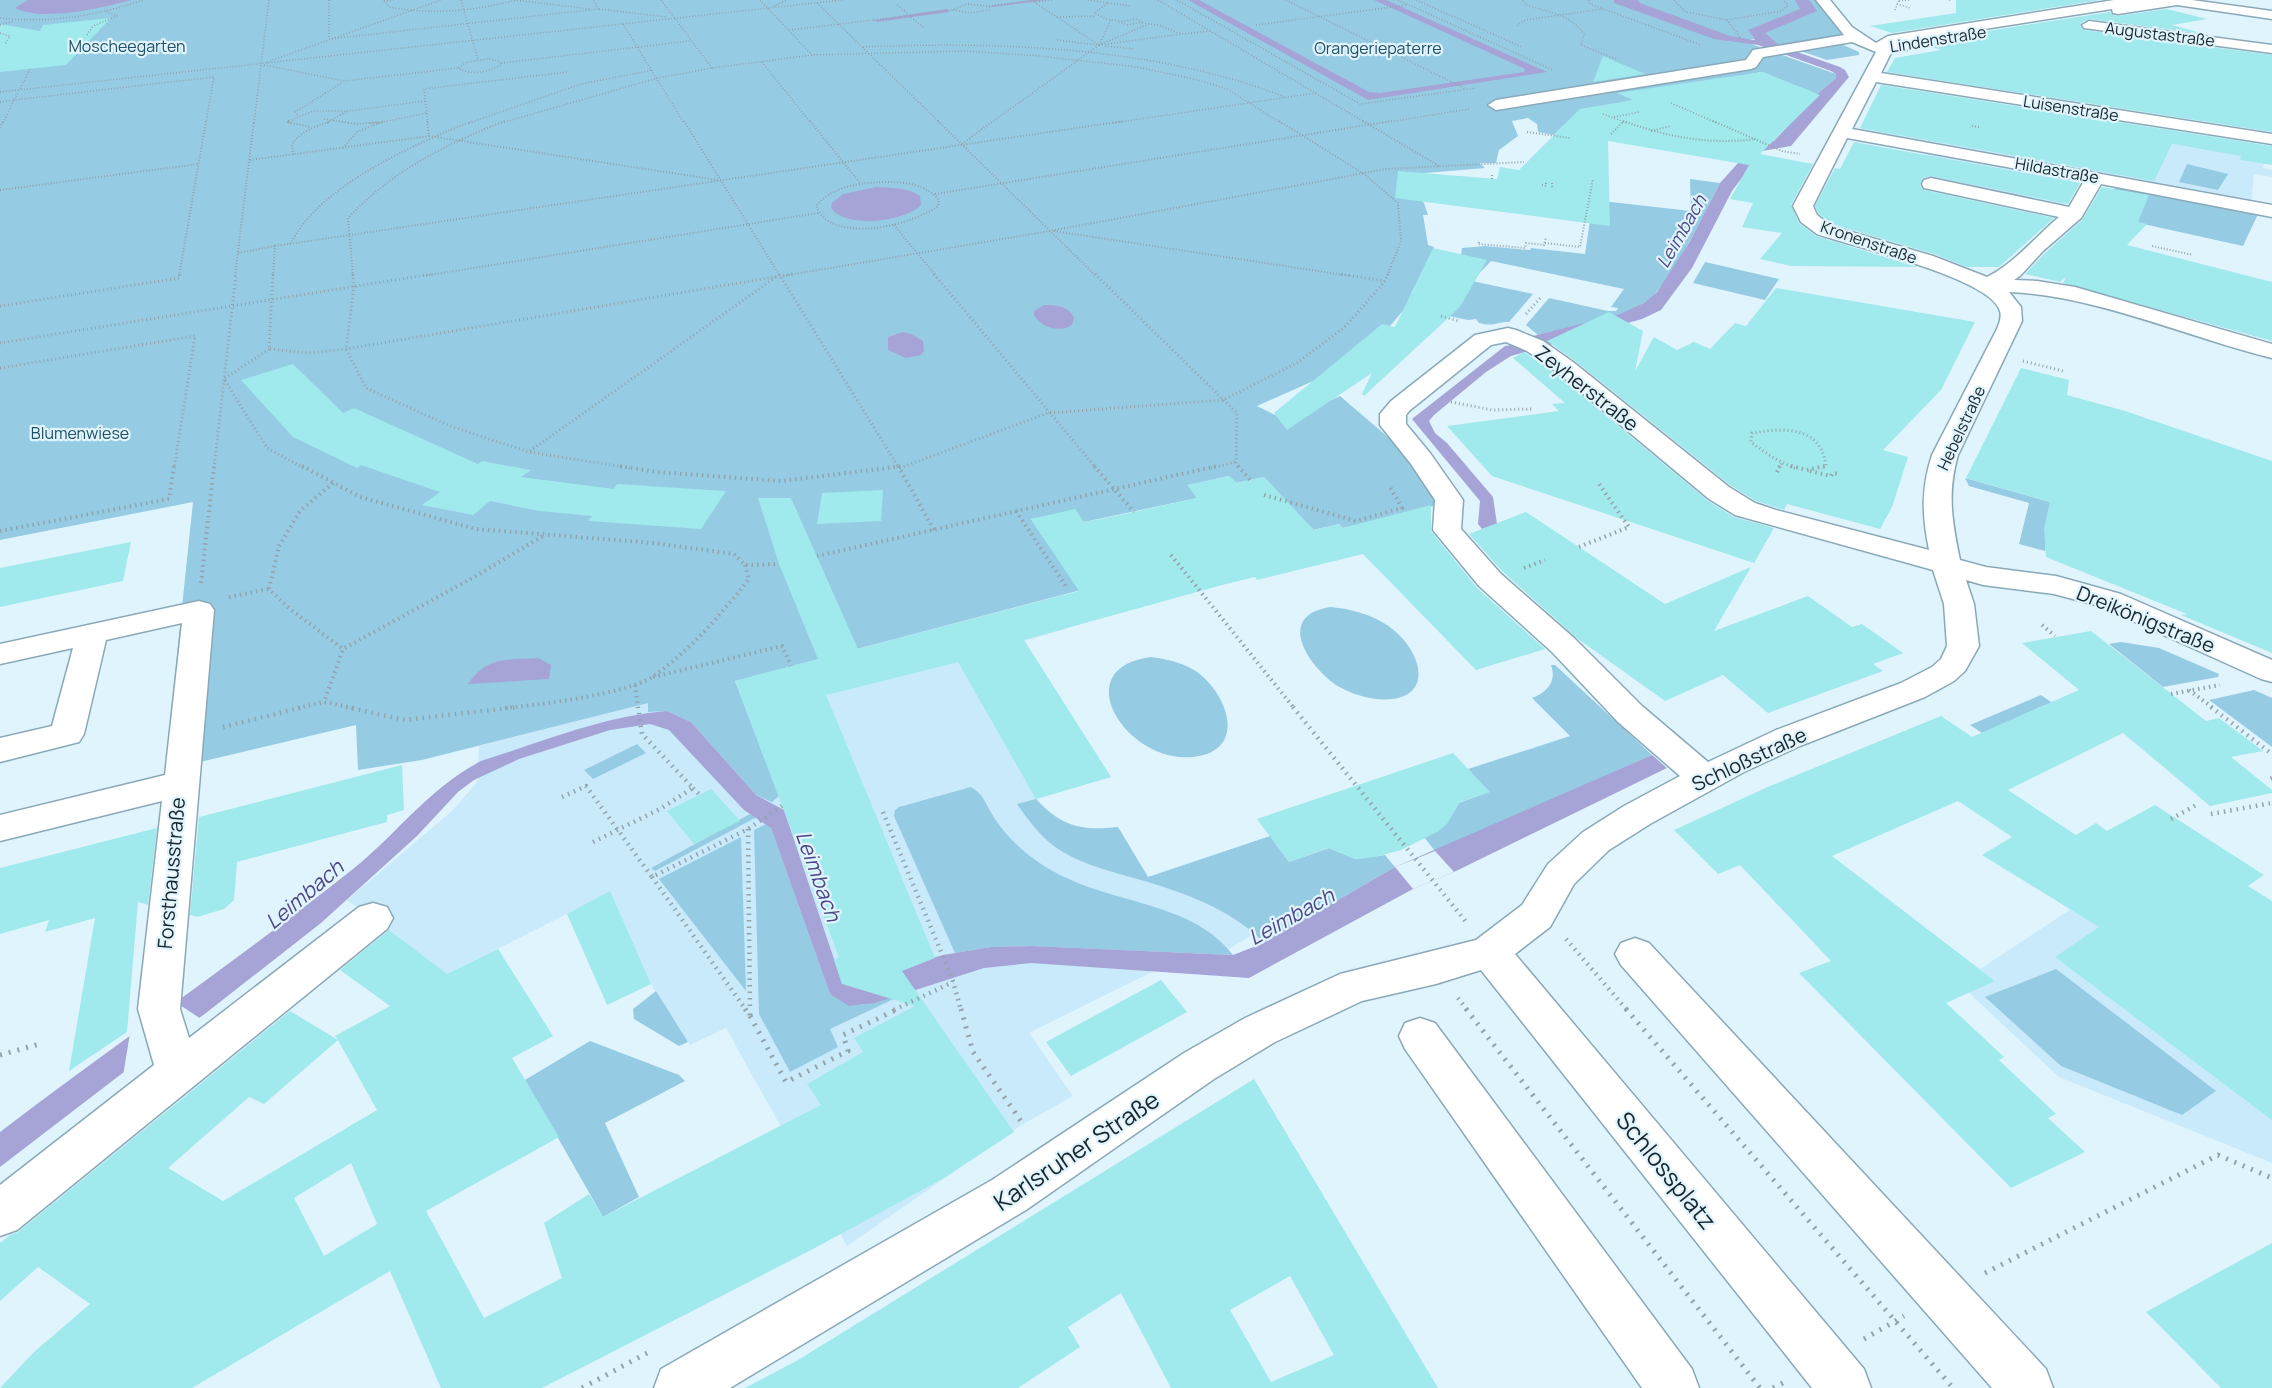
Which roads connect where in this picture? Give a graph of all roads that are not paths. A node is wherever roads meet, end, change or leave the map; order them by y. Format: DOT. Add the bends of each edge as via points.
graph roads {
  1 [pos="1823,0"];
  2 [pos="2140,0"];
  3 [pos="2177,0"];
  4 [pos="2064,3"];
  5 [pos="2027,9"];
  6 [pos="2086,9"];
  7 [pos="2048,15"];
  8 [pos="2272,15"];
  9 [pos="2063,19"];
  10 [pos="1853,38"];
  11 [pos="1885,49"];
  12 [pos="2272,49"];
  13 [pos="1871,76"];
  14 [pos="1496,105"];
  15 [pos="1841,132"];
  16 [pos="2272,139"];
  17 [pos="1931,184"];
  18 [pos="2092,185"];
  19 [pos="2272,211"];
  20 [pos="2074,214"];
  21 [pos="1996,292"];
  22 [pos="2272,351"];
  23 [pos="1946,565"];
  24 [pos="92,634"];
  25 [pos="0,654"];
  26 [pos="2272,672"];
  27 [pos="0,750"];
  28 [pos="1706,779"];
  29 [pos="180,784"];
  30 [pos="0,828"];
  31 [pos="373,918"];
  32 [pos="1489,952"];
  33 [pos="1635,954"];
  34 [pos="1420,1036"];
  35 [pos="168,1042"];
  36 [pos="0,1214"];
  37 [pos="680,1388"];
  38 [pos="1673,1388"];
  39 [pos="1845,1388"];
  40 [pos="2027,1388"];
  1 -- 10 [label="street"];
  2 -- 6 [label="street, Lindenstraße"];
  3 -- 8 [label="street, Lindenstraße"];
  3 -- 9 [label="street, Lindenstraße"];
  4 -- 6 [label="street"];
  5 -- 7 [label="street, Augustastraße"];
  6 -- 7 [label="street, Lindenstraße"];
  7 -- 9 [label="street, Augustastraße"];
  7 -- 11 [label="street, Lindenstraße" via="1888,40 1882,44"];
  9 -- 11 [label="street, Lindenstraße"];
  9 -- 12 [label="street, Augustastraße"];
  10 -- 11 [label="street"];
  10 -- 14 [label="street" via="1758,53 1751,64"];
  11 -- 13 [label="street, Kronenstraße"];
  13 -- 15 [label="street, Kronenstraße"];
  13 -- 16 [label="street, Luisenstraße"];
  15 -- 18 [label="street, Hildastraße"];
  15 -- 21 [label="street, Kronenstraße" via="1803,206 1808,218 1837,235 1950,269"];
  17 -- 20 [label="street"];
  18 -- 19 [label="street, Hildastraße"];
  18 -- 20 [label="street"];
  20 -- 21 [label="street" via="2036,247"];
  21 -- 22 [label="street" via="2132,310"];
  21 -- 23 [label="street, Hebelstraße" via="2013,317 1939,474 1936,514"];
  23 -- 26 [label="street, Dreikönigstraße" via="1983,576 2056,585 2091,594"];
  23 -- 28 [label="street, Schloßstraße" via="1959,604 1963,646 1954,664 1943,674 1913,690 1788,738"];
  23 -- 28 [label="street, Zeyherstraße" via="1745,509 1709,486 1565,367 1530,343 1508,335 1482,340 1400,406 1393,414 1393,425 1449,500 1447,530 1464,551 1630,714"];
  24 -- 25 [label="street"];
  24 -- 27 [label="street" via="67,734"];
  24 -- 29 [label="street" via="199,607"];
  28 -- 32 [label="street, Schloßstraße" via="1596,841 1562,874 1536,916"];
  29 -- 30 [label="street, Forsthausstraße"];
  29 -- 35 [label="street, Forsthausstraße"];
  31 -- 35 [label="street"];
  32 -- 37 [label="street, Karlsruher Straße" via="1436,969 1355,986 1306,1007 1199,1065 939,1238"];
  32 -- 39 [label="street, Schlossplatz"];
  33 -- 40 [label="street"];
  34 -- 38 [label="street"];
  35 -- 36 [label="street"];
}
